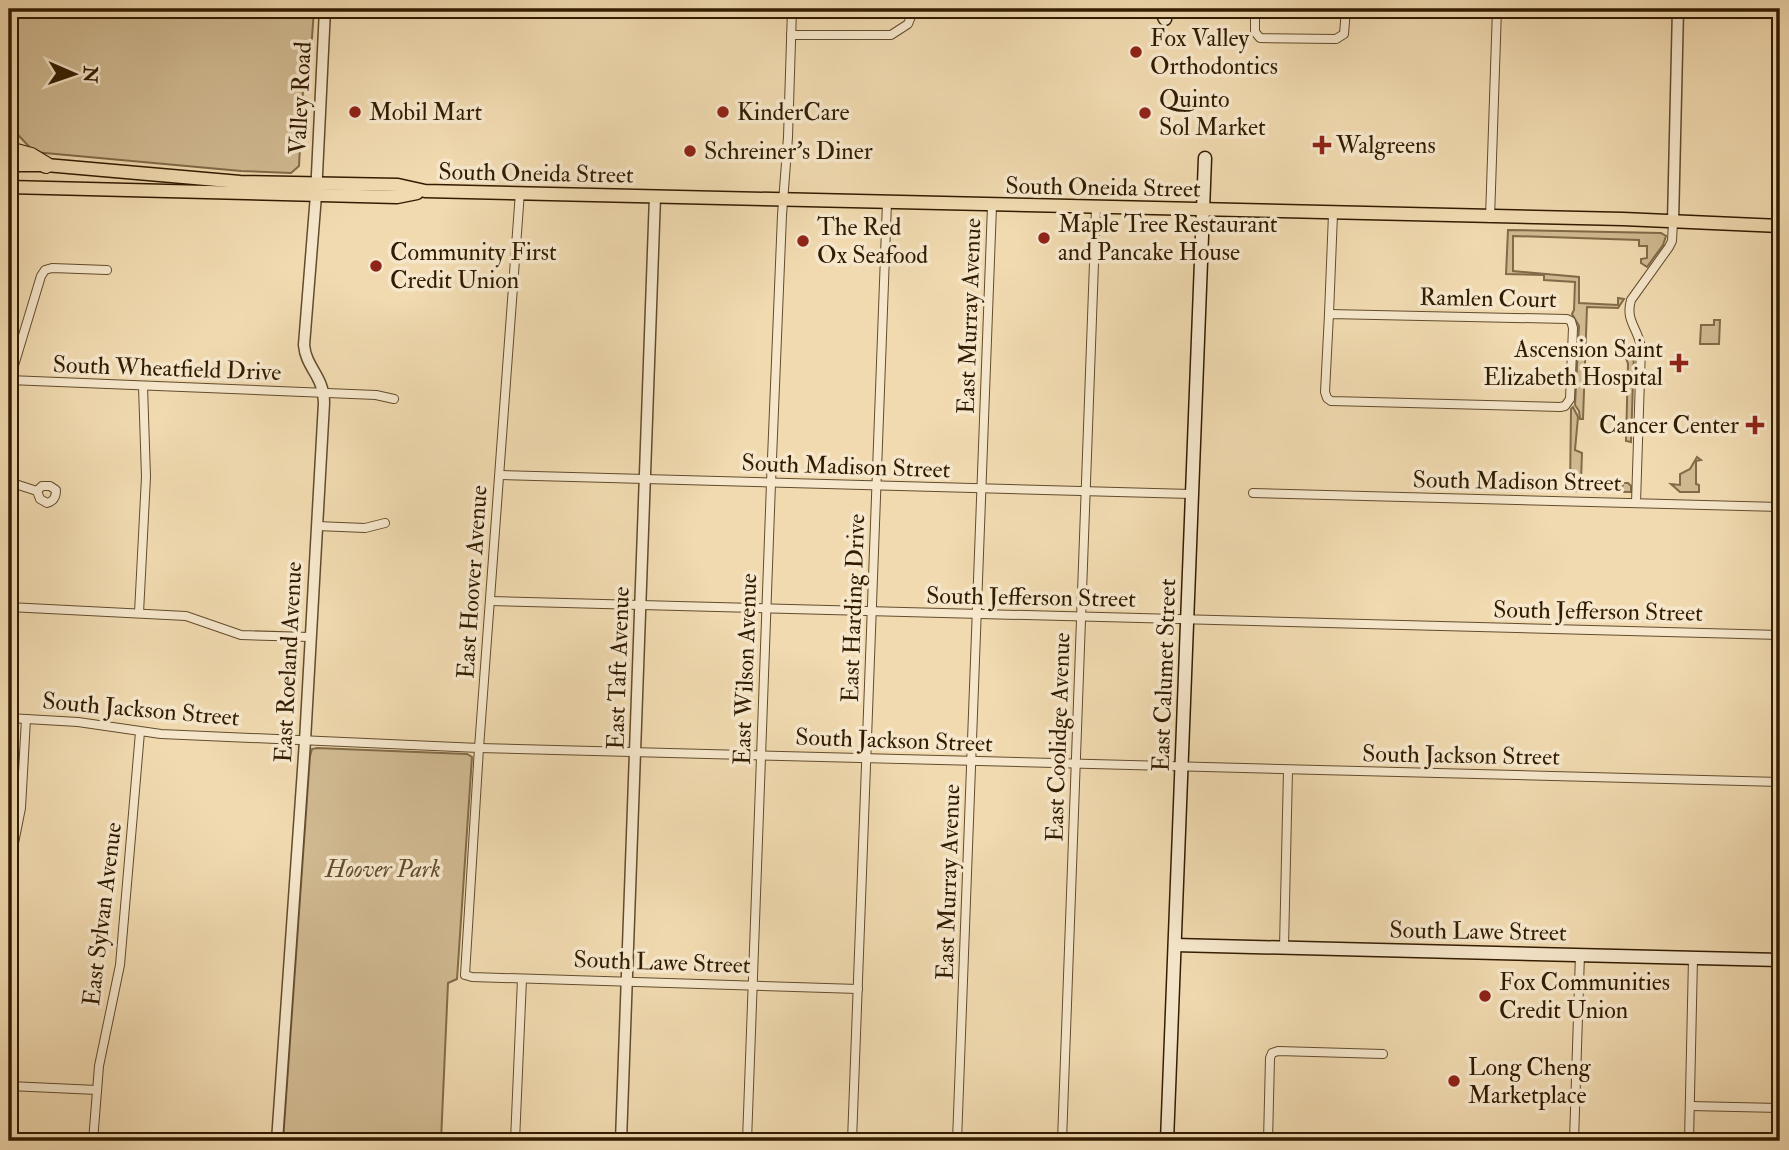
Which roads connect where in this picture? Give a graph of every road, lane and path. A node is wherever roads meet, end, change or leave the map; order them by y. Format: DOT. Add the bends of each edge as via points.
graph roads {
  1 [pos="325,9"];
  2 [pos="792,9"];
  3 [pos="914,9"];
  4 [pos="1255,9"];
  5 [pos="1346,9"];
  6 [pos="1497,9"];
  7 [pos="1678,9"];
  8 [pos="791,35"];
  9 [pos="9,150"];
  10 [pos="1205,158"];
  11 [pos="9,165"];
  12 [pos="46,165"];
  13 [pos="9,187"];
  14 [pos="317,190"];
  15 [pos="520,192"];
  16 [pos="654,196"];
  17 [pos="784,199"];
  18 [pos="887,202"];
  19 [pos="992,205"];
  20 [pos="1096,208"];
  21 [pos="1204,211"];
  22 [pos="1333,214"];
  23 [pos="1490,218"];
  24 [pos="1673,222"];
  25 [pos="1780,226"];
  26 [pos="107,270"];
  27 [pos="1329,314"];
  28 [pos="9,381"];
  29 [pos="143,386"];
  30 [pos="324,393"];
  31 [pos="394,399"];
  32 [pos="500,475"];
  33 [pos="645,479"];
  34 [pos="9,482"];
  35 [pos="771,483"];
  36 [pos="876,486"];
  37 [pos="982,489"];
  38 [pos="37,491"];
  39 [pos="1087,492"];
  40 [pos="1253,493"];
  41 [pos="1191,494"];
  42 [pos="1636,503"];
  43 [pos="1780,507"];
  44 [pos="385,523"];
  45 [pos="317,526"];
  46 [pos="490,601"];
  47 [pos="641,606"];
  48 [pos="9,607"];
  49 [pos="767,609"];
  50 [pos="872,612"];
  51 [pos="139,613"];
  52 [pos="977,615"];
  53 [pos="1082,618"];
  54 [pos="1188,620"];
  55 [pos="1780,635"];
  56 [pos="310,637"];
  57 [pos="9,718"];
  58 [pos="26,719"];
  59 [pos="140,732"];
  60 [pos="305,741"];
  61 [pos="479,748"];
  62 [pos="635,752"];
  63 [pos="761,756"];
  64 [pos="867,759"];
  65 [pos="972,762"];
  66 [pos="1076,765"];
  67 [pos="1182,767"];
  68 [pos="1288,770"];
  69 [pos="1780,782"];
  70 [pos="9,867"];
  71 [pos="1175,945"];
  72 [pos="1284,947"];
  73 [pos="1580,954"];
  74 [pos="1693,958"];
  75 [pos="1780,960"];
  76 [pos="465,975"];
  77 [pos="522,979"];
  78 [pos="626,982"];
  79 [pos="752,985"];
  80 [pos="858,989"];
  81 [pos="1383,1054"];
  82 [pos="9,1086"];
  83 [pos="97,1090"];
  84 [pos="1690,1106"];
  85 [pos="1780,1108"];
  86 [pos="93,1141"];
  87 [pos="276,1141"];
  88 [pos="515,1141"];
  89 [pos="621,1141"];
  90 [pos="747,1141"];
  91 [pos="852,1141"];
  92 [pos="957,1141"];
  93 [pos="1062,1141"];
  94 [pos="1167,1141"];
  95 [pos="1268,1141"];
  96 [pos="1574,1141"];
  97 [pos="1689,1141"];
  1 -- 14 [label="street, Valley Road"];
  2 -- 8 [label="street, East Wilson Avenue"];
  3 -- 8 [label="street" via="908,24 891,35"];
  4 -- 5 [label="street" via="1259,37 1336,39 1344,34"];
  6 -- 23 [label="street"];
  7 -- 24 [label="street"];
  8 -- 17 [label="street, East Wilson Avenue"];
  9 -- 12 [label="highway"];
  10 -- 21 [label="main road, East Calumet Street"];
  11 -- 12 [label="main road, South Oneida Street"];
  12 -- 14 [label="main road, South Oneida Street"];
  13 -- 14 [label="main road, South Oneida Street"];
  14 -- 15 [label="main road, South Oneida Street" via="398,185 425,191"];
  14 -- 30 [label="street, East Roeland Avenue" via="304,345"];
  15 -- 16 [label="main road, South Oneida Street"];
  15 -- 32 [label="street, East Hoover Avenue"];
  16 -- 17 [label="main road, South Oneida Street"];
  16 -- 33 [label="street, East Taft Avenue"];
  17 -- 18 [label="main road, South Oneida Street"];
  17 -- 35 [label="street, East Wilson Avenue"];
  18 -- 19 [label="main road, South Oneida Street"];
  18 -- 36 [label="street, East Harding Drive"];
  19 -- 20 [label="main road, South Oneida Street"];
  19 -- 37 [label="street, East Murray Avenue"];
  20 -- 21 [label="main road, South Oneida Street"];
  20 -- 39 [label="street, East Coolidge Avenue"];
  21 -- 22 [label="main road, South Oneida Street"];
  21 -- 41 [label="main road, East Calumet Street"];
  22 -- 23 [label="main road, South Oneida Street"];
  22 -- 27 [label="street, Ramlen Court"];
  23 -- 24 [label="main road, South Oneida Street"];
  24 -- 25 [label="main road, South Oneida Street"];
  24 -- 42 [label="street" via="1672,241 1629,306 1640,346"];
  26 -- 28 [label="street" via="45,270"];
  27 -- 27 [label="street, Ramlen Court" via="1325,391 1331,401 1560,407 1570,399 1573,328 1567,319"];
  28 -- 29 [label="street, South Wheatfield Drive"];
  29 -- 30 [label="street, South Wheatfield Drive"];
  29 -- 51 [label="street" via="146,477"];
  30 -- 31 [label="street, South Wheatfield Drive"];
  30 -- 45 [label="street, East Roeland Avenue"];
  32 -- 33 [label="street, South Madison Street"];
  32 -- 46 [label="street, East Hoover Avenue"];
  33 -- 35 [label="street, South Madison Street"];
  33 -- 47 [label="street, East Taft Avenue"];
  34 -- 38 [label="street"];
  35 -- 36 [label="street, South Madison Street"];
  35 -- 49 [label="street, East Wilson Avenue"];
  36 -- 37 [label="street, South Madison Street"];
  36 -- 50 [label="street, East Harding Drive"];
  37 -- 39 [label="street, South Madison Street"];
  37 -- 52 [label="street, East Murray Avenue"];
  39 -- 41 [label="street, South Madison Street"];
  39 -- 53 [label="street, East Coolidge Avenue"];
  40 -- 42 [label="street, South Madison Street"];
  41 -- 54 [label="main road, East Calumet Street"];
  42 -- 43 [label="street, South Madison Street"];
  44 -- 45 [label="street" via="365,528"];
  45 -- 56 [label="street, East Roeland Avenue"];
  46 -- 47 [label="street, South Jefferson Street"];
  46 -- 61 [label="street, East Hoover Avenue"];
  47 -- 49 [label="street, South Jefferson Street"];
  47 -- 62 [label="street, East Taft Avenue"];
  48 -- 51 [label="street"];
  49 -- 50 [label="street, South Jefferson Street"];
  49 -- 63 [label="street, East Wilson Avenue"];
  50 -- 52 [label="street, South Jefferson Street"];
  50 -- 64 [label="street, East Harding Drive"];
  51 -- 56 [label="street" via="194,618 241,635"];
  52 -- 53 [label="street, South Jefferson Street"];
  52 -- 65 [label="street, East Murray Avenue"];
  53 -- 54 [label="street, South Jefferson Street"];
  53 -- 66 [label="street, East Coolidge Avenue"];
  54 -- 55 [label="street, South Jefferson Street"];
  54 -- 67 [label="main road, East Calumet Street"];
  56 -- 60 [label="street, East Roeland Avenue"];
  57 -- 58 [label="street, South Jackson Street"];
  58 -- 59 [label="street, South Jackson Street"];
  58 -- 70 [label="street" via="21,808"];
  59 -- 60 [label="street, South Jackson Street"];
  59 -- 83 [label="street, East Sylvan Avenue" via="120,965"];
  60 -- 61 [label="street, South Jackson Street"];
  60 -- 87 [label="street, East Roeland Avenue"];
  61 -- 62 [label="street, South Jackson Street"];
  61 -- 76 [label="street, East Hoover Avenue"];
  62 -- 63 [label="street, South Jackson Street"];
  62 -- 78 [label="street, East Taft Avenue"];
  63 -- 64 [label="street, South Jackson Street"];
  63 -- 79 [label="street, East Wilson Avenue"];
  64 -- 65 [label="street, South Jackson Street"];
  64 -- 80 [label="street, East Harding Drive"];
  65 -- 66 [label="street, South Jackson Street"];
  65 -- 92 [label="street, East Murray Avenue"];
  66 -- 67 [label="street, South Jackson Street"];
  66 -- 93 [label="street, East Coolidge Avenue"];
  67 -- 68 [label="street, South Jackson Street"];
  67 -- 71 [label="main road, East Calumet Street"];
  68 -- 69 [label="street, South Jackson Street"];
  68 -- 72 [label="street"];
  71 -- 72 [label="main road, South Lawe Street"];
  71 -- 94 [label="main road, East Calumet Street"];
  72 -- 73 [label="main road, South Lawe Street"];
  73 -- 74 [label="main road, South Lawe Street"];
  73 -- 96 [label="street"];
  74 -- 75 [label="main road, South Lawe Street"];
  74 -- 84 [label="street"];
  76 -- 77 [label="street, South Lawe Street"];
  77 -- 78 [label="street, South Lawe Street"];
  77 -- 88 [label="street"];
  78 -- 79 [label="street, South Lawe Street"];
  78 -- 89 [label="street, East Taft Avenue"];
  79 -- 80 [label="street, South Lawe Street"];
  79 -- 90 [label="street, East Wilson Avenue"];
  80 -- 91 [label="street, East Harding Drive"];
  81 -- 95 [label="street" via="1272,1053"];
  82 -- 83 [label="street"];
  83 -- 86 [label="street, East Sylvan Avenue"];
  84 -- 85 [label="street"];
  84 -- 97 [label="street"];
}
